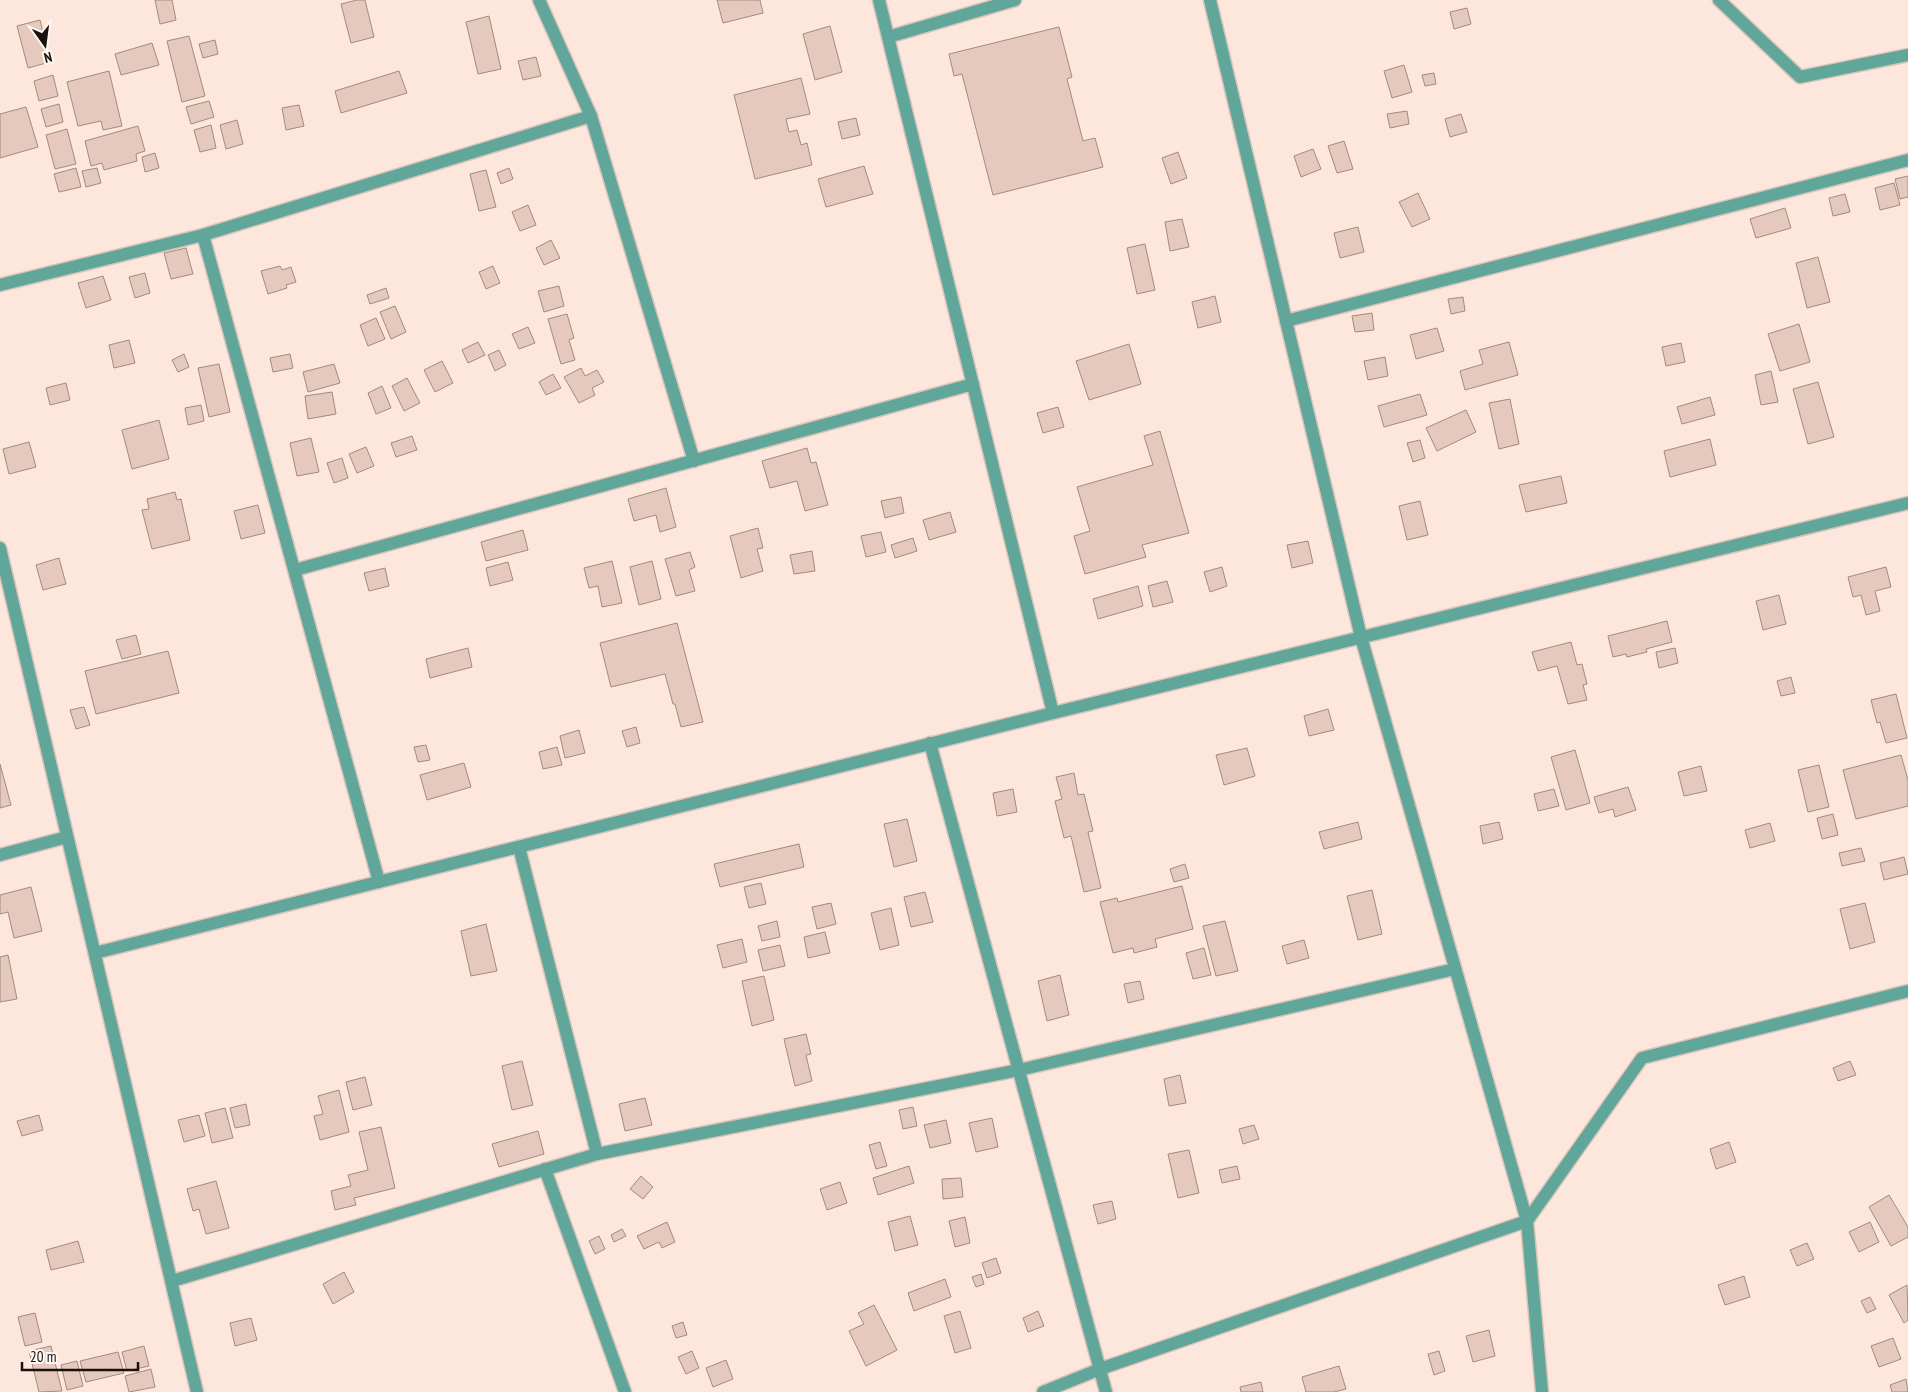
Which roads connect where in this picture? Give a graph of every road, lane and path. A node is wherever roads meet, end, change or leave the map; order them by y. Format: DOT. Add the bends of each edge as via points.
graph roads {
  1 [pos="539,0"];
  2 [pos="879,0"];
  3 [pos="1015,0"];
  4 [pos="1210,0"];
  5 [pos="1719,0"];
  6 [pos="888,37"];
  7 [pos="1908,55"];
  8 [pos="591,116"];
  9 [pos="1908,160"];
  10 [pos="203,235"];
  11 [pos="0,284"];
  12 [pos="1286,321"];
  13 [pos="973,384"];
  14 [pos="694,461"];
  15 [pos="1908,503"];
  16 [pos="0,548"];
  17 [pos="295,570"];
  18 [pos="1361,637"];
  19 [pos="1053,713"];
  20 [pos="930,743"];
  21 [pos="67,837"];
  22 [pos="519,847"];
  23 [pos="0,855"];
  24 [pos="379,882"];
  25 [pos="95,953"];
  26 [pos="1455,969"];
  27 [pos="1908,991"];
  28 [pos="1019,1070"];
  29 [pos="597,1154"];
  30 [pos="545,1168"];
  31 [pos="1527,1221"];
  32 [pos="172,1281"];
  33 [pos="1100,1369"];
  34 [pos="197,1392"];
  35 [pos="625,1392"];
  36 [pos="1043,1392"];
  37 [pos="1106,1392"];
  38 [pos="1542,1392"];
  1 -- 8 [label="street"];
  2 -- 6 [label="street"];
  3 -- 6 [label="street"];
  4 -- 12 [label="street"];
  5 -- 7 [label="street" via="1800,77"];
  6 -- 13 [label="street"];
  8 -- 10 [label="street"];
  8 -- 14 [label="street"];
  9 -- 12 [label="street"];
  10 -- 11 [label="street"];
  10 -- 17 [label="street"];
  12 -- 18 [label="street"];
  13 -- 14 [label="street"];
  13 -- 19 [label="street"];
  14 -- 17 [label="street"];
  15 -- 18 [label="street"];
  16 -- 21 [label="street"];
  17 -- 24 [label="street"];
  18 -- 19 [label="street"];
  18 -- 26 [label="street"];
  19 -- 20 [label="street"];
  20 -- 22 [label="street"];
  20 -- 28 [label="street"];
  21 -- 23 [label="street"];
  21 -- 25 [label="street"];
  22 -- 24 [label="street"];
  22 -- 29 [label="street"];
  24 -- 25 [label="street"];
  25 -- 32 [label="street"];
  26 -- 28 [label="street"];
  26 -- 31 [label="street"];
  27 -- 31 [label="street" via="1642,1058"];
  28 -- 29 [label="street"];
  28 -- 33 [label="street"];
  29 -- 30 [label="street"];
  30 -- 32 [label="street"];
  30 -- 35 [label="street"];
  31 -- 33 [label="street"];
  31 -- 38 [label="street"];
  32 -- 34 [label="street"];
  33 -- 36 [label="street"];
  33 -- 37 [label="street"];
}
